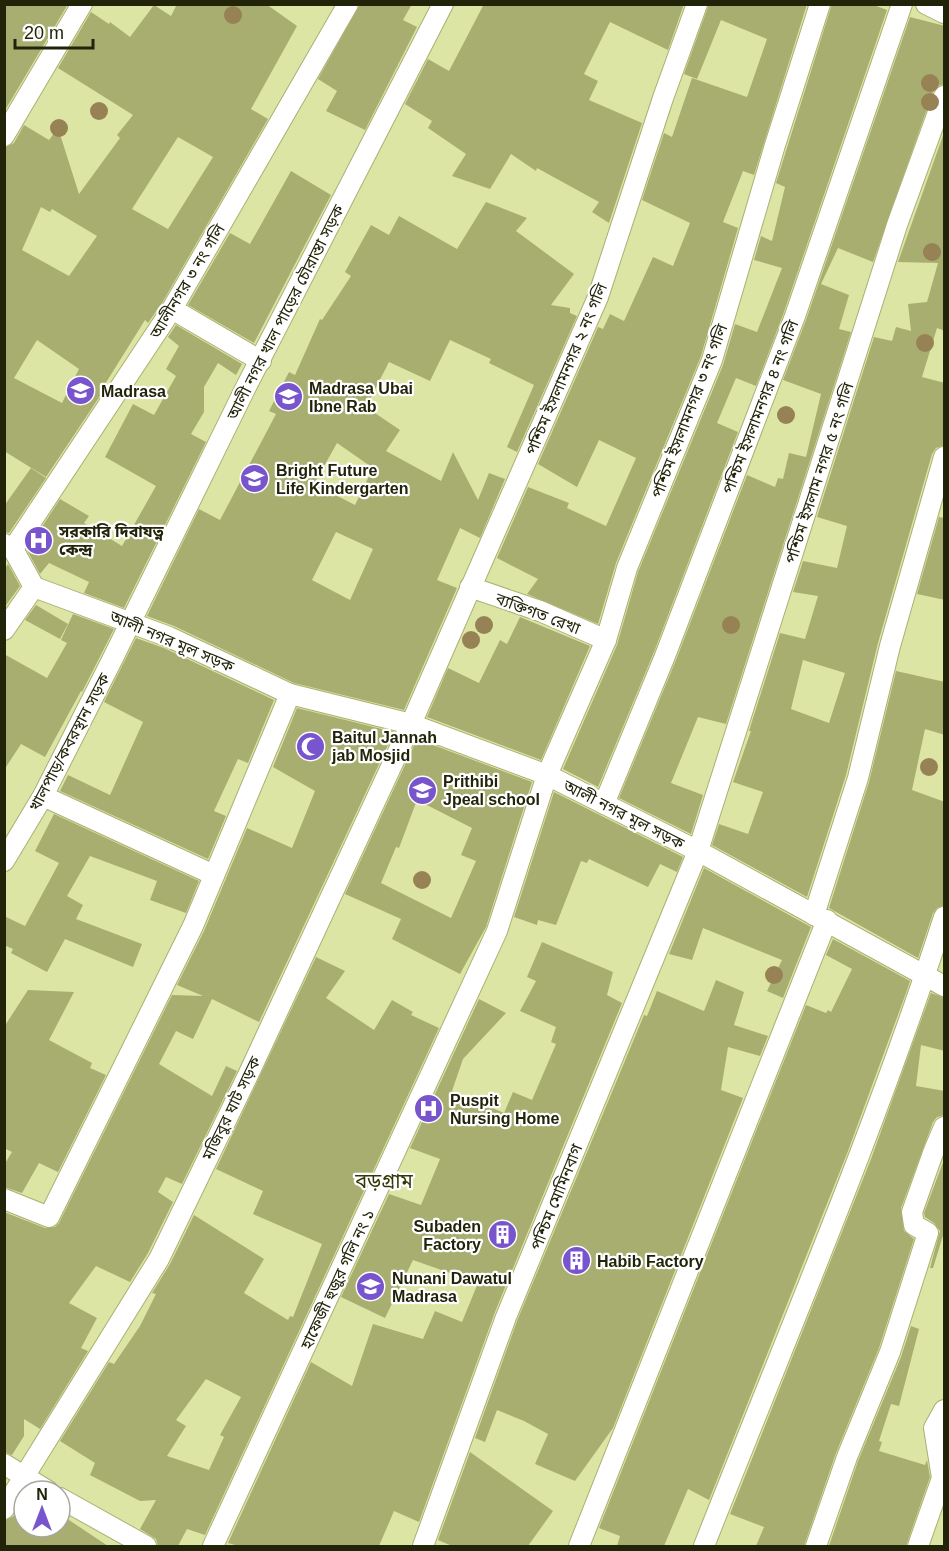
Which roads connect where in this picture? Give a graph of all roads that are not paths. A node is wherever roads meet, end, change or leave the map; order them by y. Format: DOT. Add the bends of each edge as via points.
graph roads {
  1 [pos="82,4"];
  2 [pos="348,4"];
  3 [pos="443,4"];
  4 [pos="697,4"];
  5 [pos="820,4"];
  6 [pos="902,4"];
  7 [pos="926,4"];
  8 [pos="945,13"];
  9 [pos="945,96"];
  10 [pos="4,136"];
  11 [pos="172,309"];
  12 [pos="261,361"];
  13 [pos="945,457"];
  14 [pos="9,546"];
  15 [pos="34,587"];
  16 [pos="470,587"];
  17 [pos="131,621"];
  18 [pos="4,630"];
  19 [pos="606,640"];
  20 [pos="290,694"];
  21 [pos="411,724"];
  22 [pos="548,775"];
  23 [pos="43,796"];
  24 [pos="604,804"];
  25 [pos="698,851"];
  26 [pos="4,861"];
  27 [pos="214,875"];
  28 [pos="945,917"];
  29 [pos="821,918"];
  30 [pos="926,975"];
  31 [pos="945,986"];
  32 [pos="945,1127"];
  33 [pos="4,1199"];
  34 [pos="945,1410"];
  35 [pos="4,1464"];
  36 [pos="24,1477"];
  37 [pos="27,1479"];
  38 [pos="72,1505"];
  39 [pos="4,1509"];
  40 [pos="146,1546"];
  41 [pos="213,1546"];
  42 [pos="423,1546"];
  43 [pos="579,1546"];
  44 [pos="704,1546"];
  45 [pos="816,1546"];
  46 [pos="918,1546"];
  1 -- 10 [label="street"];
  2 -- 11 [label="street, আলীনগর ৩ নং গলি"];
  3 -- 12 [label="street, আলী নগর খাল পাড়ের চৌরাস্তা সড়ক"];
  4 -- 16 [label="street, পশ্চিম ইসলামনগর ২ নং গলি" via="598,297"];
  5 -- 19 [label="street, পশ্চিম ইসলামনগর ৩ নং গলি" via="712,360 627,568"];
  6 -- 24 [label="street, পশ্চিম ইসলামনগর ৪ নং গলি" via="795,316"];
  7 -- 8 [label="street"];
  9 -- 25 [label="street, পশ্চিম ইসলাম নগর ৫ নং গলি" via="897,225"];
  11 -- 12 [label="street"];
  11 -- 14 [label="street, আলীনগর ৩ নং গলি"];
  12 -- 17 [label="street, আলী নগর খাল পাড়ের চৌরাস্তা সড়ক"];
  13 -- 29 [label="street" via="890,646"];
  14 -- 15 [label="street"];
  15 -- 17 [label="street, আলী নগর মূল সড়ক"];
  15 -- 18 [label="street"];
  16 -- 19 [label="street, ব্যক্তিগত রেখা" via="540,611"];
  16 -- 21 [label="street, পশ্চিম ইসলামনগর ২ নং গলি"];
  17 -- 20 [label="street, আলী নগর মূল সড়ক"];
  17 -- 23 [label="street, খালপাড়/কবরস্থান সড়ক"];
  19 -- 22 [label="street, পশ্চিম ইসলামনগর ৩ নং গলি"];
  20 -- 21 [label="street, আলী নগর মূল সড়ক"];
  20 -- 27 [label="street"];
  21 -- 22 [label="street, আলী নগর মূল সড়ক"];
  21 -- 36 [label="street, মজিবুর ঘাট সড়ক" via="159,1259"];
  22 -- 24 [label="street, আলী নগর মূল সড়ক"];
  22 -- 41 [label="street, হাফেজী হুজুর গলি নং ১" via="497,931"];
  23 -- 26 [label="street, খালপাড়/কবরস্থান সড়ক"];
  23 -- 27 [label="street"];
  24 -- 25 [label="street, আলী নগর মূল সড়ক"];
  25 -- 29 [label="street, আলী নগর মূল সড়ক"];
  25 -- 42 [label="street, পশ্চিম মোমিনবাগ" via="506,1317"];
  27 -- 33 [label="street" via="193,926 49,1217"];
  28 -- 30 [label="street"];
  29 -- 30 [label="street, আলী নগর মূল সড়ক"];
  29 -- 43 [label="street"];
  30 -- 31 [label="street, আলী নগর মূল সড়ক"];
  30 -- 44 [label="street" via="816,1271"];
  32 -- 45 [label="street" via="912,1212 914,1225 928,1233 919,1265"];
  34 -- 46 [label="street" via="934,1428 942,1478"];
  35 -- 36 [label="street"];
  36 -- 37 [label="street"];
  36 -- 39 [label="street, মজিবুর ঘাট সড়ক"];
  38 -- 40 [label="street"];
}
